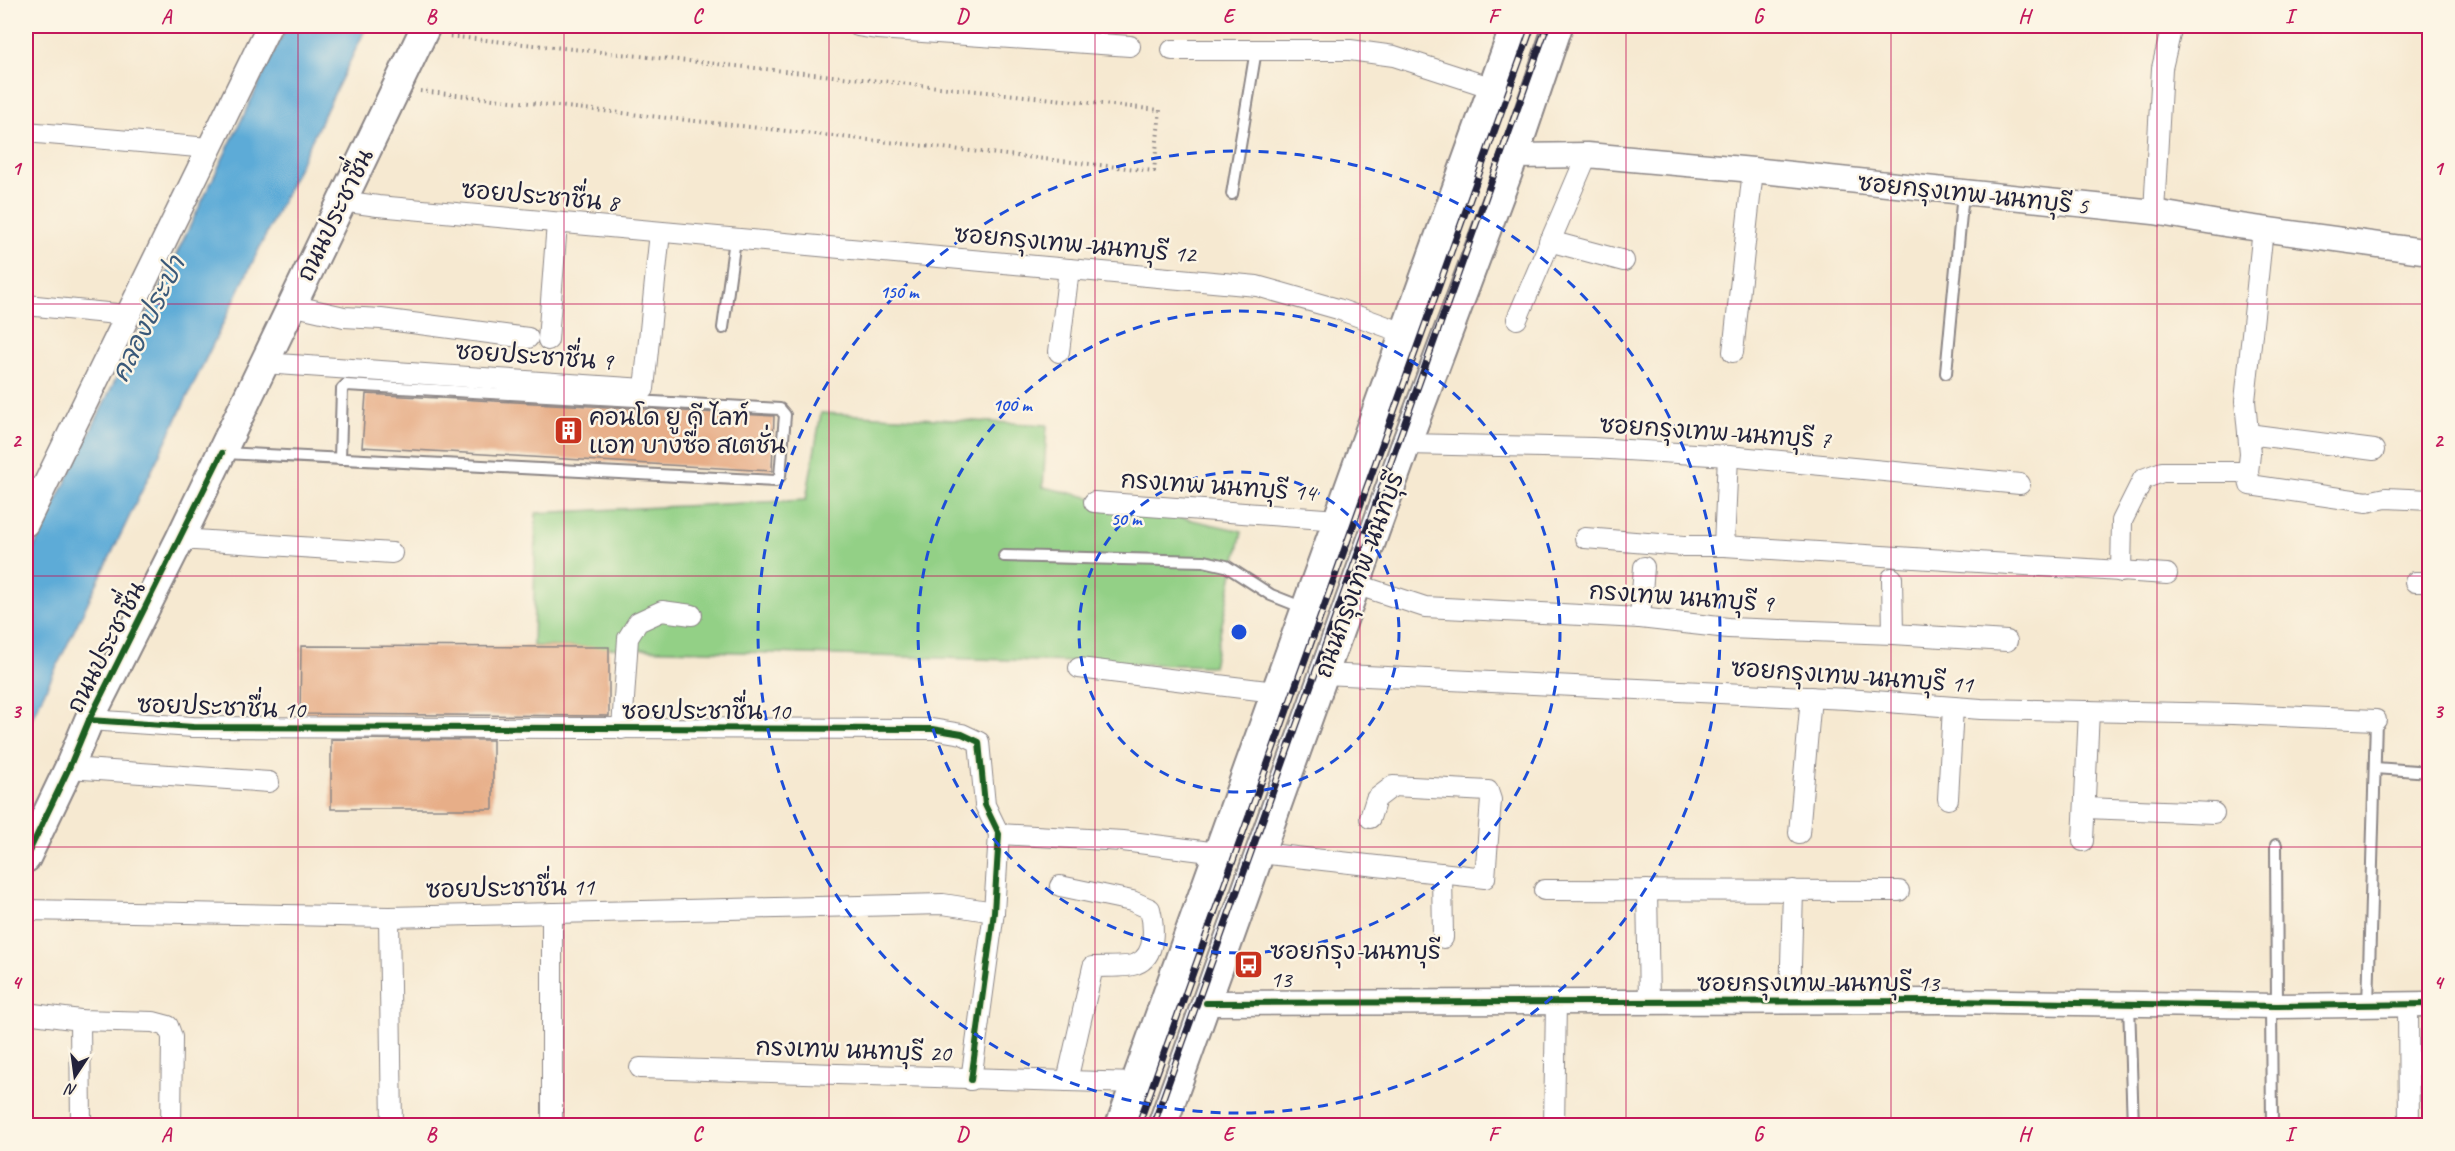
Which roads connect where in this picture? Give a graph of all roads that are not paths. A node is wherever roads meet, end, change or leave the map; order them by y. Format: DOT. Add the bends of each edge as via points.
graph roads {
  1 [pos="269,26"];
  2 [pos="858,26"];
  3 [pos="1515,26"];
  4 [pos="1558,26"];
  5 [pos="2172,26"];
  6 [pos="424,30"];
  7 [pos="1130,46"];
  8 [pos="1172,50"];
  9 [pos="1256,50"];
  10 [pos="1493,88"];
  11 [pos="26,132"];
  12 [pos="209,148"];
  13 [pos="1587,155"];
  14 [pos="1514,156"];
  15 [pos="1753,170"];
  16 [pos="1963,193"];
  17 [pos="1232,194"];
  18 [pos="341,201"];
  19 [pos="2154,212"];
  20 [pos="557,223"];
  21 [pos="2263,229"];
  22 [pos="660,232"];
  23 [pos="735,239"];
  24 [pos="1549,241"];
  25 [pos="2430,252"];
  26 [pos="1624,261"];
  27 [pos="1069,269"];
  28 [pos="26,305"];
  29 [pos="291,305"];
  30 [pos="127,315"];
  31 [pos="1517,319"];
  32 [pos="723,328"];
  33 [pos="1404,333"];
  34 [pos="1059,352"];
  35 [pos="1733,352"];
  36 [pos="263,363"];
  37 [pos="1946,373"];
  38 [pos="2248,434"];
  39 [pos="1406,444"];
  40 [pos="2374,450"];
  41 [pos="222,453"];
  42 [pos="1728,456"];
  43 [pos="340,459"];
  44 [pos="2248,472"];
  45 [pos="2020,484"];
  46 [pos="33,489"];
  47 [pos="2430,500"];
  48 [pos="1094,502"];
  49 [pos="1338,520"];
  50 [pos="26,524"];
  51 [pos="1585,538"];
  52 [pos="180,539"];
  53 [pos="1724,546"];
  54 [pos="392,553"];
  55 [pos="1004,556"];
  56 [pos="1644,567"];
  57 [pos="2121,572"];
  58 [pos="2167,574"];
  59 [pos="1893,578"];
  60 [pos="1355,584"];
  61 [pos="1307,609"];
  62 [pos="692,615"];
  63 [pos="1640,618"];
  64 [pos="1893,634"];
  65 [pos="2007,641"];
  66 [pos="1079,668"];
  67 [pos="1324,674"];
  68 [pos="1275,692"];
  69 [pos="1811,698"];
  70 [pos="1953,707"];
  71 [pos="2089,711"];
  72 [pos="88,720"];
  73 [pos="2376,720"];
  74 [pos="622,729"];
  75 [pos="69,768"];
  76 [pos="2375,768"];
  77 [pos="2430,772"];
  78 [pos="270,782"];
  79 [pos="1948,799"];
  80 [pos="2085,808"];
  81 [pos="2214,813"];
  82 [pos="1370,818"];
  83 [pos="1799,833"];
  84 [pos="999,834"];
  85 [pos="2083,842"];
  86 [pos="2276,845"];
  87 [pos="1218,853"];
  88 [pos="1260,853"];
  89 [pos="26,858"];
  90 [pos="1442,873"];
  91 [pos="1060,886"];
  92 [pos="1544,890"];
  93 [pos="1647,890"];
  94 [pos="1793,890"];
  95 [pos="1899,891"];
  96 [pos="26,910"];
  97 [pos="994,912"];
  98 [pos="552,913"];
  99 [pos="389,916"];
  100 [pos="1443,938"];
  101 [pos="1168,992"];
  102 [pos="1556,1002"];
  103 [pos="1649,1002"];
  104 [pos="1790,1002"];
  105 [pos="1206,1003"];
  106 [pos="2129,1004"];
  107 [pos="2419,1005"];
  108 [pos="2274,1006"];
  109 [pos="2368,1006"];
  110 [pos="26,1013"];
  111 [pos="80,1020"];
  112 [pos="640,1068"];
  113 [pos="971,1080"];
  114 [pos="1067,1081"];
  115 [pos="1136,1083"];
  116 [pos="81,1125"];
  117 [pos="171,1125"];
  118 [pos="392,1125"];
  119 [pos="552,1125"];
  120 [pos="1120,1125"];
  121 [pos="1162,1125"];
  122 [pos="1554,1125"];
  123 [pos="2133,1125"];
  124 [pos="2272,1125"];
  125 [pos="2409,1125"];
  1 -- 12 [label="street"];
  2 -- 7 [label="street"];
  3 -- 10 [label="main road, ถนนกรุงเทพ-นนทบุรี"];
  4 -- 14 [label="main road, ถนนกรุงเทพ-นนทบุรี"];
  5 -- 19 [label="street" via="2162,68"];
  6 -- 18 [label="main road, ถนนประชาชื่น"];
  8 -- 9 [label="street"];
  9 -- 10 [label="street" via="1350,50 1394,56"];
  9 -- 17 [label="lane"];
  10 -- 33 [label="main road, ถนนกรุงเทพ-นนทบุรี"];
  11 -- 12 [label="street"];
  12 -- 30 [label="street"];
  13 -- 14 [label="street, ซอยกรุงเทพ-นนทบุรี 5"];
  13 -- 15 [label="street, ซอยกรุงเทพ-นนทบุรี 5"];
  13 -- 24 [label="street"];
  14 -- 39 [label="main road, ถนนกรุงเทพ-นนทบุรี"];
  15 -- 16 [label="street, ซอยกรุงเทพ-นนทบุรี 5"];
  15 -- 35 [label="street"];
  16 -- 19 [label="street, ซอยกรุงเทพ-นนทบุรี 5"];
  16 -- 37 [label="lane"];
  18 -- 20 [label="street, ซอยประชาชื่น 8"];
  18 -- 29 [label="main road, ถนนประชาชื่น"];
  19 -- 21 [label="street, ซอยกรุงเทพ-นนทบุรี 5"];
  20 -- 22 [label="street, ซอยประชาชื่น 8"];
  20 -- 29 [label="street" via="538,339 344,317"];
  21 -- 25 [label="street, ซอยกรุงเทพ-นนทบุรี 5"];
  21 -- 38 [label="street" via="2245,401"];
  22 -- 23 [label="street, ซอยประชาชื่น 8"];
  22 -- 36 [label="street, ซอยประชาชื่น 9" via="644,389"];
  23 -- 27 [label="street, ซอยกรุงเทพ-นนทบุรี 12"];
  23 -- 32 [label="lane"];
  24 -- 26 [label="street"];
  24 -- 31 [label="street"];
  27 -- 33 [label="street, ซอยกรุงเทพ-นนทบุรี 12" via="1257,286"];
  27 -- 34 [label="street"];
  28 -- 30 [label="street"];
  29 -- 36 [label="main road, ถนนประชาชื่น"];
  30 -- 46 [label="street"];
  33 -- 49 [label="main road, ถนนกรุงเทพ-นนทบุรี"];
  36 -- 41 [label="main road, ถนนประชาชื่น"];
  38 -- 40 [label="street"];
  38 -- 44 [label="street"];
  39 -- 42 [label="street, ซอยกรุงเทพ-นนทบุรี 7"];
  39 -- 60 [label="main road, ถนนกรุงเทพ-นนทบุรี"];
  41 -- 43 [label="lane"];
  41 -- 52 [label="main road, ถนนประชาชื่น"];
  42 -- 45 [label="street, ซอยกรุงเทพ-นนทบุรี 7"];
  42 -- 53 [label="street"];
  43 -- 43 [label="lane" via="776,481 780,476 785,415 778,409 346,385 342,389"];
  44 -- 47 [label="street" via="2248,482 2253,487 2367,502 2386,498"];
  44 -- 57 [label="street" via="2162,472 2143,479 2122,520"];
  46 -- 50 [label="street"];
  48 -- 49 [label="street, กรงเทพ นนทบุรี 14"];
  49 -- 61 [label="main road, ถนนกรุงเทพ-นนทบุรี"];
  51 -- 53 [label="street"];
  52 -- 54 [label="street"];
  52 -- 72 [label="main road, ถนนประชาชื่น"];
  53 -- 57 [label="street"];
  55 -- 61 [label="lane" via="1204,561 1226,566 1271,595"];
  56 -- 63 [label="street"];
  57 -- 58 [label="street"];
  59 -- 64 [label="street"];
  60 -- 63 [label="street, กรงเทพ นนทบุรี 9" via="1425,607"];
  60 -- 67 [label="main road, ถนนกรุงเทพ-นนทบุรี"];
  61 -- 68 [label="main road, ถนนกรุงเทพ-นนทบุรี"];
  62 -- 74 [label="street" via="662,611 638,622 628,638"];
  63 -- 64 [label="street, กรงเทพ นนทบุรี 9" via="1728,628"];
  64 -- 65 [label="street, กรงเทพ นนทบุรี 9"];
  66 -- 68 [label="street"];
  67 -- 69 [label="street, ซอยกรุงเทพ-นนทบุรี 11"];
  67 -- 88 [label="main road, ถนนกรุงเทพ-นนทบุรี"];
  68 -- 87 [label="main road, ถนนกรุงเทพ-นนทบุรี"];
  69 -- 70 [label="street, ซอยกรุงเทพ-นนทบุรี 11"];
  69 -- 83 [label="street"];
  70 -- 71 [label="street, ซอยกรุงเทพ-นนทบุรี 11"];
  70 -- 79 [label="street"];
  71 -- 73 [label="street, ซอยกรุงเทพ-นนทบุรี 11"];
  71 -- 80 [label="street"];
  72 -- 74 [label="street, ซอยประชาชื่น 10" via="193,728"];
  72 -- 75 [label="main road, ถนนประชาชื่น"];
  73 -- 76 [label="lane"];
  74 -- 84 [label="street, ซอยประชาชื่น 10" via="932,729 962,734 979,742 985,805"];
  75 -- 78 [label="street"];
  75 -- 89 [label="main road, ถนนประชาชื่น"];
  76 -- 77 [label="lane"];
  76 -- 109 [label="lane"];
  80 -- 81 [label="street"];
  80 -- 85 [label="street"];
  82 -- 90 [label="street" via="1376,799 1393,786 1488,791 1491,807 1485,878"];
  84 -- 87 [label="street" via="1123,841"];
  84 -- 97 [label="street, ซอยประชาชื่น 10"];
  86 -- 108 [label="lane"];
  87 -- 101 [label="main road, ถนนกรุงเทพ-นนทบุรี"];
  88 -- 90 [label="street"];
  88 -- 105 [label="main road, ถนนกรุงเทพ-นนทบุรี"];
  90 -- 100 [label="street"];
  91 -- 114 [label="street" via="1132,901 1150,909 1155,926 1148,954 1136,964 1093,967"];
  92 -- 93 [label="street"];
  93 -- 94 [label="street"];
  93 -- 103 [label="street"];
  94 -- 95 [label="street"];
  94 -- 104 [label="street"];
  96 -- 99 [label="street, ซอยประชาชื่น 11"];
  97 -- 98 [label="street, ซอยประชาชื่น 11" via="943,904"];
  97 -- 113 [label="street, ซอยประชาชื่น 10"];
  98 -- 99 [label="street, ซอยประชาชื่น 11"];
  98 -- 119 [label="street"];
  99 -- 118 [label="street"];
  101 -- 105 [label="main road"];
  101 -- 115 [label="main road, ถนนกรุงเทพ-นนทบุรี"];
  102 -- 103 [label="street, ซอยกรุงเทพ-นนทบุรี 13"];
  102 -- 105 [label="street, ซอยกรุงเทพ-นนทบุรี 13"];
  102 -- 122 [label="street"];
  103 -- 104 [label="street, ซอยกรุงเทพ-นนทบุรี 13"];
  104 -- 106 [label="street, ซอยกรุงเทพ-นนทบุรี 13"];
  105 -- 121 [label="main road, ถนนกรุงเทพ-นนทบุรี"];
  106 -- 108 [label="street, ซอยกรุงเทพ-นนทบุรี 13"];
  106 -- 123 [label="lane"];
  107 -- 109 [label="street, ซอยกรุงเทพ-นนทบุรี 13"];
  107 -- 125 [label="street"];
  108 -- 109 [label="street, ซอยกรุงเทพ-นนทบุรี 13"];
  108 -- 124 [label="lane"];
  110 -- 111 [label="street"];
  111 -- 116 [label="street"];
  111 -- 117 [label="street" via="168,1026 172,1037"];
  112 -- 113 [label="street, กรงเทพ นนทบุรี 20"];
  113 -- 114 [label="street, กรงเทพ นนทบุรี 20"];
  114 -- 115 [label="street, กรงเทพ นนทบุรี 20"];
  115 -- 120 [label="main road, ถนนกรุงเทพ-นนทบุรี"];
}
